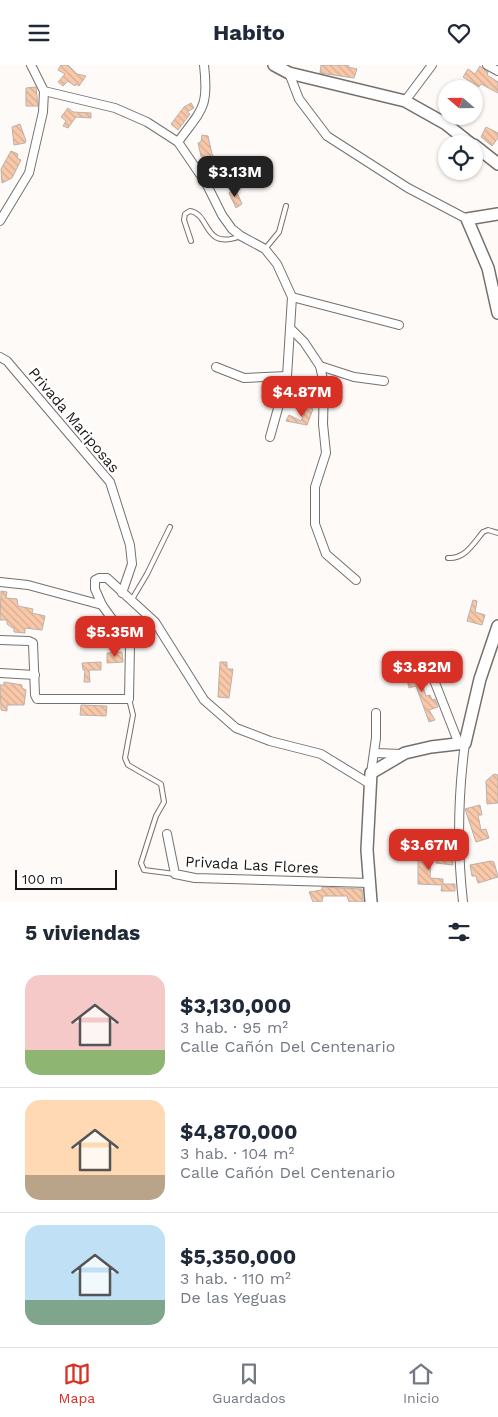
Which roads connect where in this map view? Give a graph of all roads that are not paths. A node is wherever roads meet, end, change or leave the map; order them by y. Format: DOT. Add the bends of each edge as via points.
graph roads {
  1 [pos="31,65"];
  2 [pos="204,65"];
  3 [pos="274,65"];
  4 [pos="432,65"];
  5 [pos="487,65"];
  6 [pos="498,71"];
  7 [pos="289,73"];
  8 [pos="44,91"];
  9 [pos="405,101"];
  10 [pos="460,135"];
  11 [pos="178,142"];
  12 [pos="483,153"];
  13 [pos="498,164"];
  14 [pos="286,206"];
  15 [pos="498,214"];
  16 [pos="467,219"];
  17 [pos="0,221"];
  18 [pos="241,236"];
  19 [pos="191,241"];
  20 [pos="265,249"];
  21 [pos="292,297"];
  22 [pos="498,313"];
  23 [pos="399,325"];
  24 [pos="290,328"];
  25 [pos="0,357"];
  26 [pos="320,366"];
  27 [pos="216,367"];
  28 [pos="287,376"];
  29 [pos="384,381"];
  30 [pos="270,437"];
  31 [pos="170,527"];
  32 [pos="498,533"];
  33 [pos="448,558"];
  34 [pos="356,581"];
  35 [pos="0,582"];
  36 [pos="122,593"];
  37 [pos="131,601"];
  38 [pos="102,605"];
  39 [pos="498,626"];
  40 [pos="0,640"];
  41 [pos="0,673"];
  42 [pos="35,675"];
  43 [pos="432,675"];
  44 [pos="129,699"];
  45 [pos="376,713"];
  46 [pos="462,743"];
  47 [pos="374,753"];
  48 [pos="404,754"];
  49 [pos="370,779"];
  50 [pos="167,834"];
  51 [pos="175,874"];
  52 [pos="369,883"];
  53 [pos="371,902"];
  54 [pos="462,902"];
  1 -- 8 [label="street"];
  2 -- 11 [label="street" via="205,101"];
  3 -- 7 [label="street"];
  4 -- 9 [label="street"];
  5 -- 6 [label="street"];
  7 -- 9 [label="street"];
  7 -- 16 [label="street" via="298,99 327,136 408,188"];
  8 -- 11 [label="street" via="115,108 147,122"];
  8 -- 17 [label="street" via="43,112 29,173"];
  9 -- 10 [label="street"];
  11 -- 18 [label="street" via="206,183 222,215"];
  12 -- 13 [label="street"];
  14 -- 20 [label="lane" via="279,232"];
  15 -- 16 [label="street"];
  16 -- 22 [label="street" via="488,269"];
  18 -- 19 [label="lane" via="223,240 213,235 199,215 190,211 184,219"];
  18 -- 20 [label="street"];
  20 -- 21 [label="street" via="277,264"];
  21 -- 23 [label="street"];
  21 -- 24 [label="street"];
  24 -- 26 [label="street"];
  24 -- 28 [label="street"];
  25 -- 36 [label="street, Privada Mariposas" via="110,482 130,545 132,564"];
  26 -- 29 [label="street" via="354,377"];
  26 -- 34 [label="street" via="326,395 323,424 326,453 315,487 314,514 326,554"];
  27 -- 28 [label="street" via="244,378"];
  28 -- 30 [label="street"];
  31 -- 37 [label="lane"];
  32 -- 33 [label="lane" via="483,532 463,555 456,559"];
  35 -- 38 [label="street" via="28,585"];
  36 -- 37 [label="street"];
  36 -- 38 [label="street" via="107,578 95,580"];
  37 -- 49 [label="street" via="155,623 204,700 236,728 321,755"];
  38 -- 44 [label="street" via="130,644"];
  39 -- 46 [label="street"];
  40 -- 42 [label="street" via="31,641 34,645"];
  41 -- 42 [label="street"];
  42 -- 44 [label="street" via="37,699"];
  43 -- 46 [label="street"];
  44 -- 51 [label="lane" via="133,715 125,758 128,765 161,784 164,802 156,816 141,863 144,870"];
  45 -- 47 [label="street"];
  46 -- 48 [label="street"];
  46 -- 54 [label="street" via="459,827"];
  47 -- 48 [label="street"];
  47 -- 49 [label="street"];
  48 -- 49 [label="street"];
  49 -- 52 [label="street"];
  50 -- 51 [label="street, Privada Las Flores"];
  51 -- 52 [label="street, Privada Las Flores" via="196,878"];
  52 -- 53 [label="street"];
}
